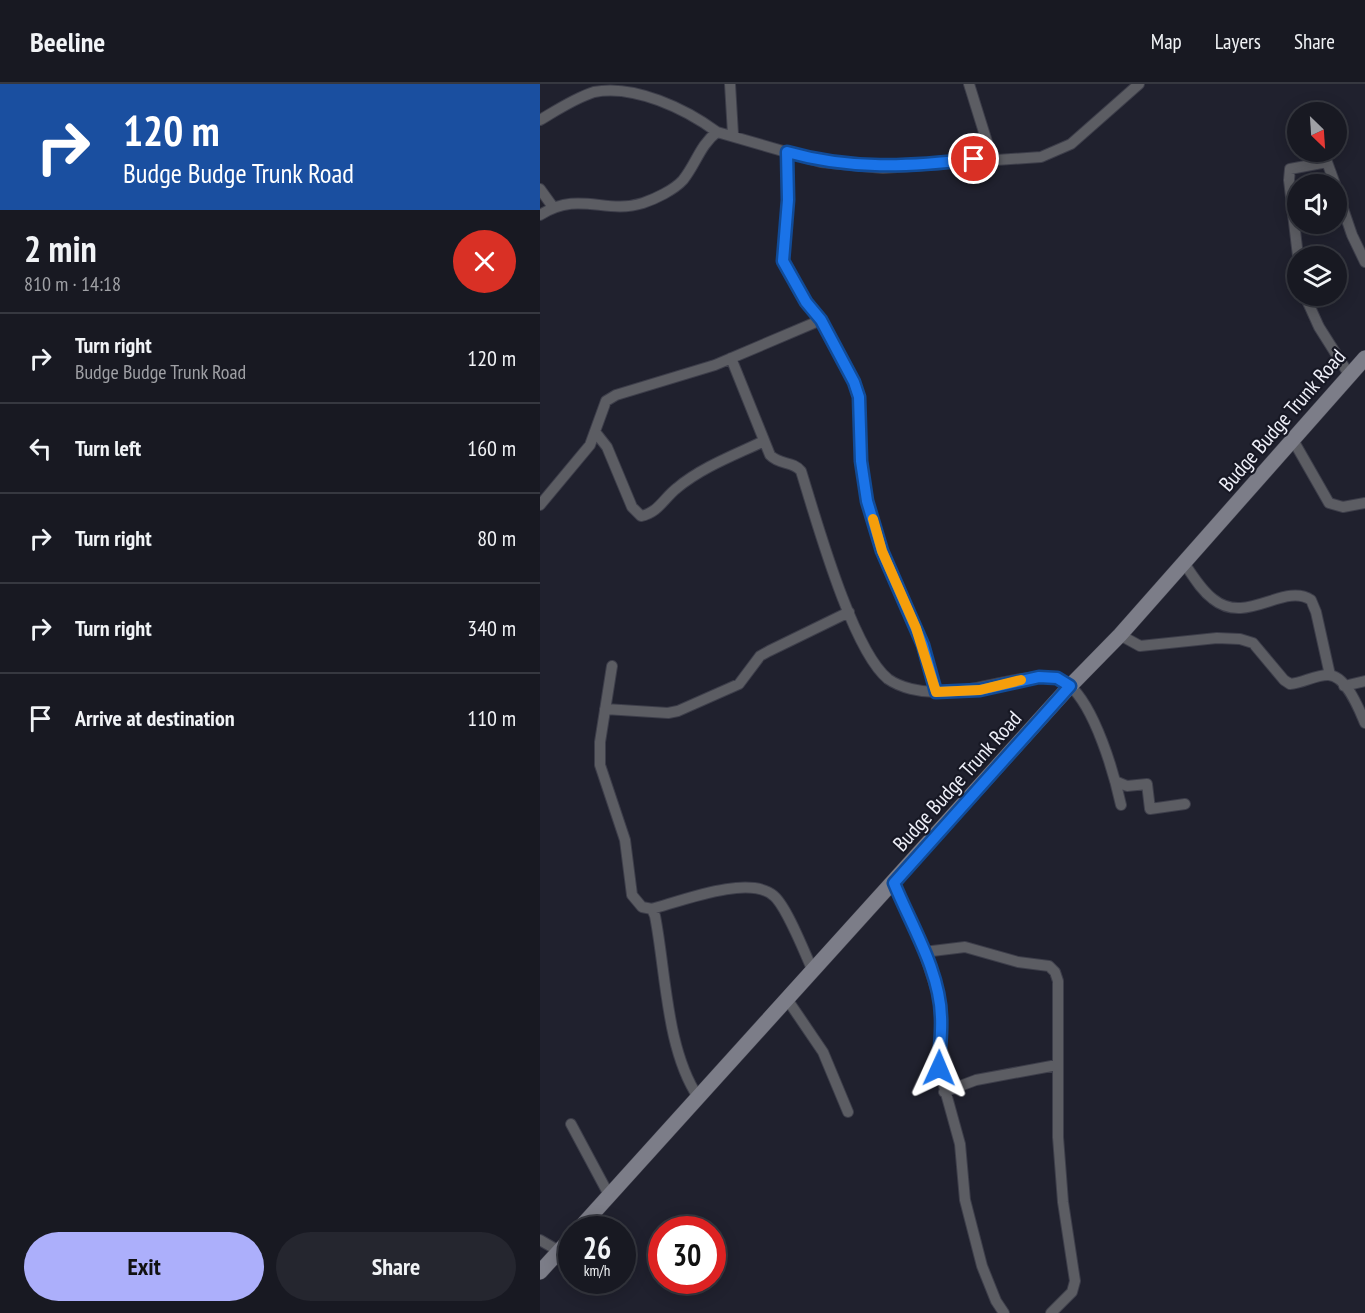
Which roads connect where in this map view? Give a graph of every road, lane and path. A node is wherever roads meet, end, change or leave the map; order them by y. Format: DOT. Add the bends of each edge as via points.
graph roads {
  1 [pos="730,84"];
  2 [pos="969,84"];
  3 [pos="1139,84"];
  4 [pos="540,120"];
  5 [pos="717,132"];
  6 [pos="733,134"];
  7 [pos="787,152"];
  8 [pos="992,158"];
  9 [pos="1290,174"];
  10 [pos="1332,174"];
  11 [pos="540,189"];
  12 [pos="553,207"];
  13 [pos="540,215"];
  14 [pos="1347,220"];
  15 [pos="1365,262"];
  16 [pos="1310,306"];
  17 [pos="821,320"];
  18 [pos="731,358"];
  19 [pos="1365,358"];
  20 [pos="1350,376"];
  21 [pos="596,433"];
  22 [pos="1293,440"];
  23 [pos="764,441"];
  24 [pos="1365,503"];
  25 [pos="540,505"];
  26 [pos="1184,563"];
  27 [pos="849,612"];
  28 [pos="1120,635"];
  29 [pos="612,666"];
  30 [pos="1330,675"];
  31 [pos="1365,681"];
  32 [pos="1070,686"];
  33 [pos="1344,686"];
  34 [pos="936,692"];
  35 [pos="605,709"];
  36 [pos="1365,723"];
  37 [pos="1115,781"];
  38 [pos="1185,804"];
  39 [pos="1121,805"];
  40 [pos="894,883"];
  41 [pos="652,909"];
  42 [pos="924,952"];
  43 [pos="813,971"];
  44 [pos="788,999"];
  45 [pos="1057,1065"];
  46 [pos="944,1092"];
  47 [pos="698,1097"];
  48 [pos="848,1112"];
  49 [pos="572,1124"];
  50 [pos="609,1196"];
  51 [pos="591,1216"];
  52 [pos="540,1240"];
  53 [pos="558,1250"];
  54 [pos="558,1252"];
  55 [pos="540,1272"];
  56 [pos="1065,1308"];
  57 [pos="1004,1313"];
  58 [pos="1052,1313"];
  1 -- 6 [label="street"];
  2 -- 8 [label="street"];
  3 -- 8 [label="street" via="1059,151 1041,156"];
  4 -- 5 [label="street" via="596,91 612,90 651,95 673,103"];
  5 -- 6 [label="street"];
  5 -- 12 [label="street" via="707,140 682,181 644,203 632,206 571,202"];
  6 -- 7 [label="street"];
  7 -- 8 [label="street" via="821,162 883,168"];
  7 -- 17 [label="street" via="783,261"];
  9 -- 10 [label="street" via="1290,169 1327,162"];
  11 -- 12 [label="street"];
  12 -- 13 [label="street"];
  14 -- 15 [label="street"];
  16 -- 20 [label="street"];
  17 -- 18 [label="street"];
  17 -- 34 [label="street" via="859,397 867,501 882,551 919,633"];
  18 -- 21 [label="street" via="606,400"];
  18 -- 23 [label="street"];
  19 -- 20 [label="main road, Budge Budge Trunk Road"];
  20 -- 22 [label="main road, Budge Budge Trunk Road"];
  21 -- 23 [label="street" via="607,447 632,507 641,516 657,509 676,488 706,469"];
  21 -- 25 [label="street"];
  22 -- 24 [label="street" via="1329,503 1343,507"];
  22 -- 26 [label="main road, Budge Budge Trunk Road"];
  23 -- 27 [label="street" via="774,459 797,465 801,471"];
  26 -- 28 [label="main road, Budge Budge Trunk Road"];
  26 -- 30 [label="street" via="1204,591 1225,606 1249,608 1298,595 1311,600"];
  27 -- 34 [label="street" via="875,666 890,681 920,692"];
  27 -- 35 [label="street" via="769,651 739,684 678,711"];
  28 -- 30 [label="street" via="1140,646 1240,639 1254,643 1290,684"];
  28 -- 32 [label="main road, Budge Budge Trunk Road"];
  29 -- 35 [label="street"];
  30 -- 33 [label="street"];
  31 -- 33 [label="street"];
  32 -- 34 [label="street" via="1057,678 1039,677 980,690"];
  32 -- 37 [label="street" via="1091,718"];
  32 -- 40 [label="main road, Budge Budge Trunk Road"];
  33 -- 36 [label="street"];
  35 -- 41 [label="street" via="600,742 603,777 625,840 632,895 642,907"];
  37 -- 38 [label="street" via="1127,786 1147,784 1150,809"];
  37 -- 39 [label="street"];
  40 -- 42 [label="street"];
  40 -- 43 [label="main road, Budge Budge Trunk Road"];
  41 -- 43 [label="street" via="721,890 764,890 778,901"];
  41 -- 47 [label="street" via="677,1045"];
  42 -- 45 [label="street" via="965,947 1049,966 1058,981"];
  42 -- 46 [label="street" via="940,1006 939,1068"];
  43 -- 44 [label="main road, Budge Budge Trunk Road"];
  44 -- 47 [label="main road, Budge Budge Trunk Road"];
  44 -- 48 [label="street" via="823,1052"];
  45 -- 46 [label="street" via="976,1080"];
  45 -- 56 [label="street" via="1063,1202 1075,1281"];
  46 -- 57 [label="street" via="958,1134 973,1234 982,1266"];
  47 -- 50 [label="main road, Budge Budge Trunk Road"];
  49 -- 50 [label="street"];
  50 -- 51 [label="main road, Budge Budge Trunk Road"];
  52 -- 53 [label="street"];
  54 -- 55 [label="main road"];
  56 -- 58 [label="street"];
}
